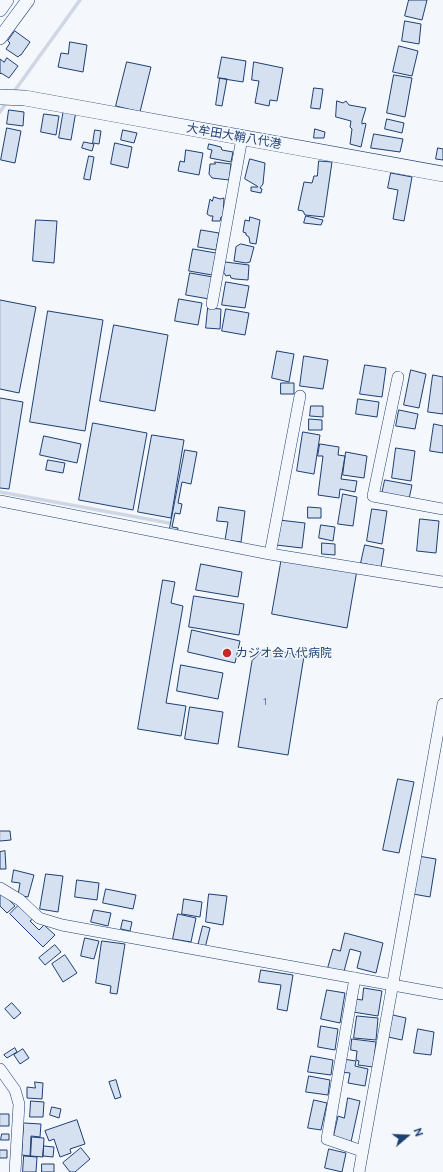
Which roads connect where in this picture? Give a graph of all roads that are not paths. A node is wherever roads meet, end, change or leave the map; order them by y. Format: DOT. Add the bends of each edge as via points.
graph roads {
  1 [pos="7,0"];
  2 [pos="28,0"];
  3 [pos="0,10"];
  4 [pos="0,38"];
  5 [pos="0,97"];
  6 [pos="242,138"];
  7 [pos="443,174"];
  8 [pos="212,304"];
  9 [pos="398,377"];
  10 [pos="300,396"];
  11 [pos="0,501"];
  12 [pos="443,509"];
  13 [pos="270,554"];
  14 [pos="443,582"];
  15 [pos="443,704"];
  16 [pos="0,888"];
  17 [pos="355,978"];
  18 [pos="392,984"];
  19 [pos="443,994"];
  20 [pos="0,1069"];
  21 [pos="362,1151"];
  22 [pos="15,1172"];
  23 [pos="359,1172"];
  1 -- 3 [label="street"];
  2 -- 4 [label="street"];
  5 -- 6 [label="main road, 大牟田大鞘八代港" via="25,98"];
  6 -- 7 [label="main road, 大牟田大鞘八代港"];
  6 -- 8 [label="street"];
  9 -- 12 [label="street" via="373,496"];
  10 -- 13 [label="street"];
  11 -- 13 [label="street"];
  13 -- 14 [label="street"];
  15 -- 18 [label="street"];
  16 -- 17 [label="street" via="20,900 39,918 62,925"];
  17 -- 18 [label="street"];
  17 -- 21 [label="street" via="327,1139"];
  18 -- 19 [label="street"];
  18 -- 21 [label="street"];
  20 -- 22 [label="street" via="15,1090 19,1104"];
  21 -- 23 [label="street"];
}
